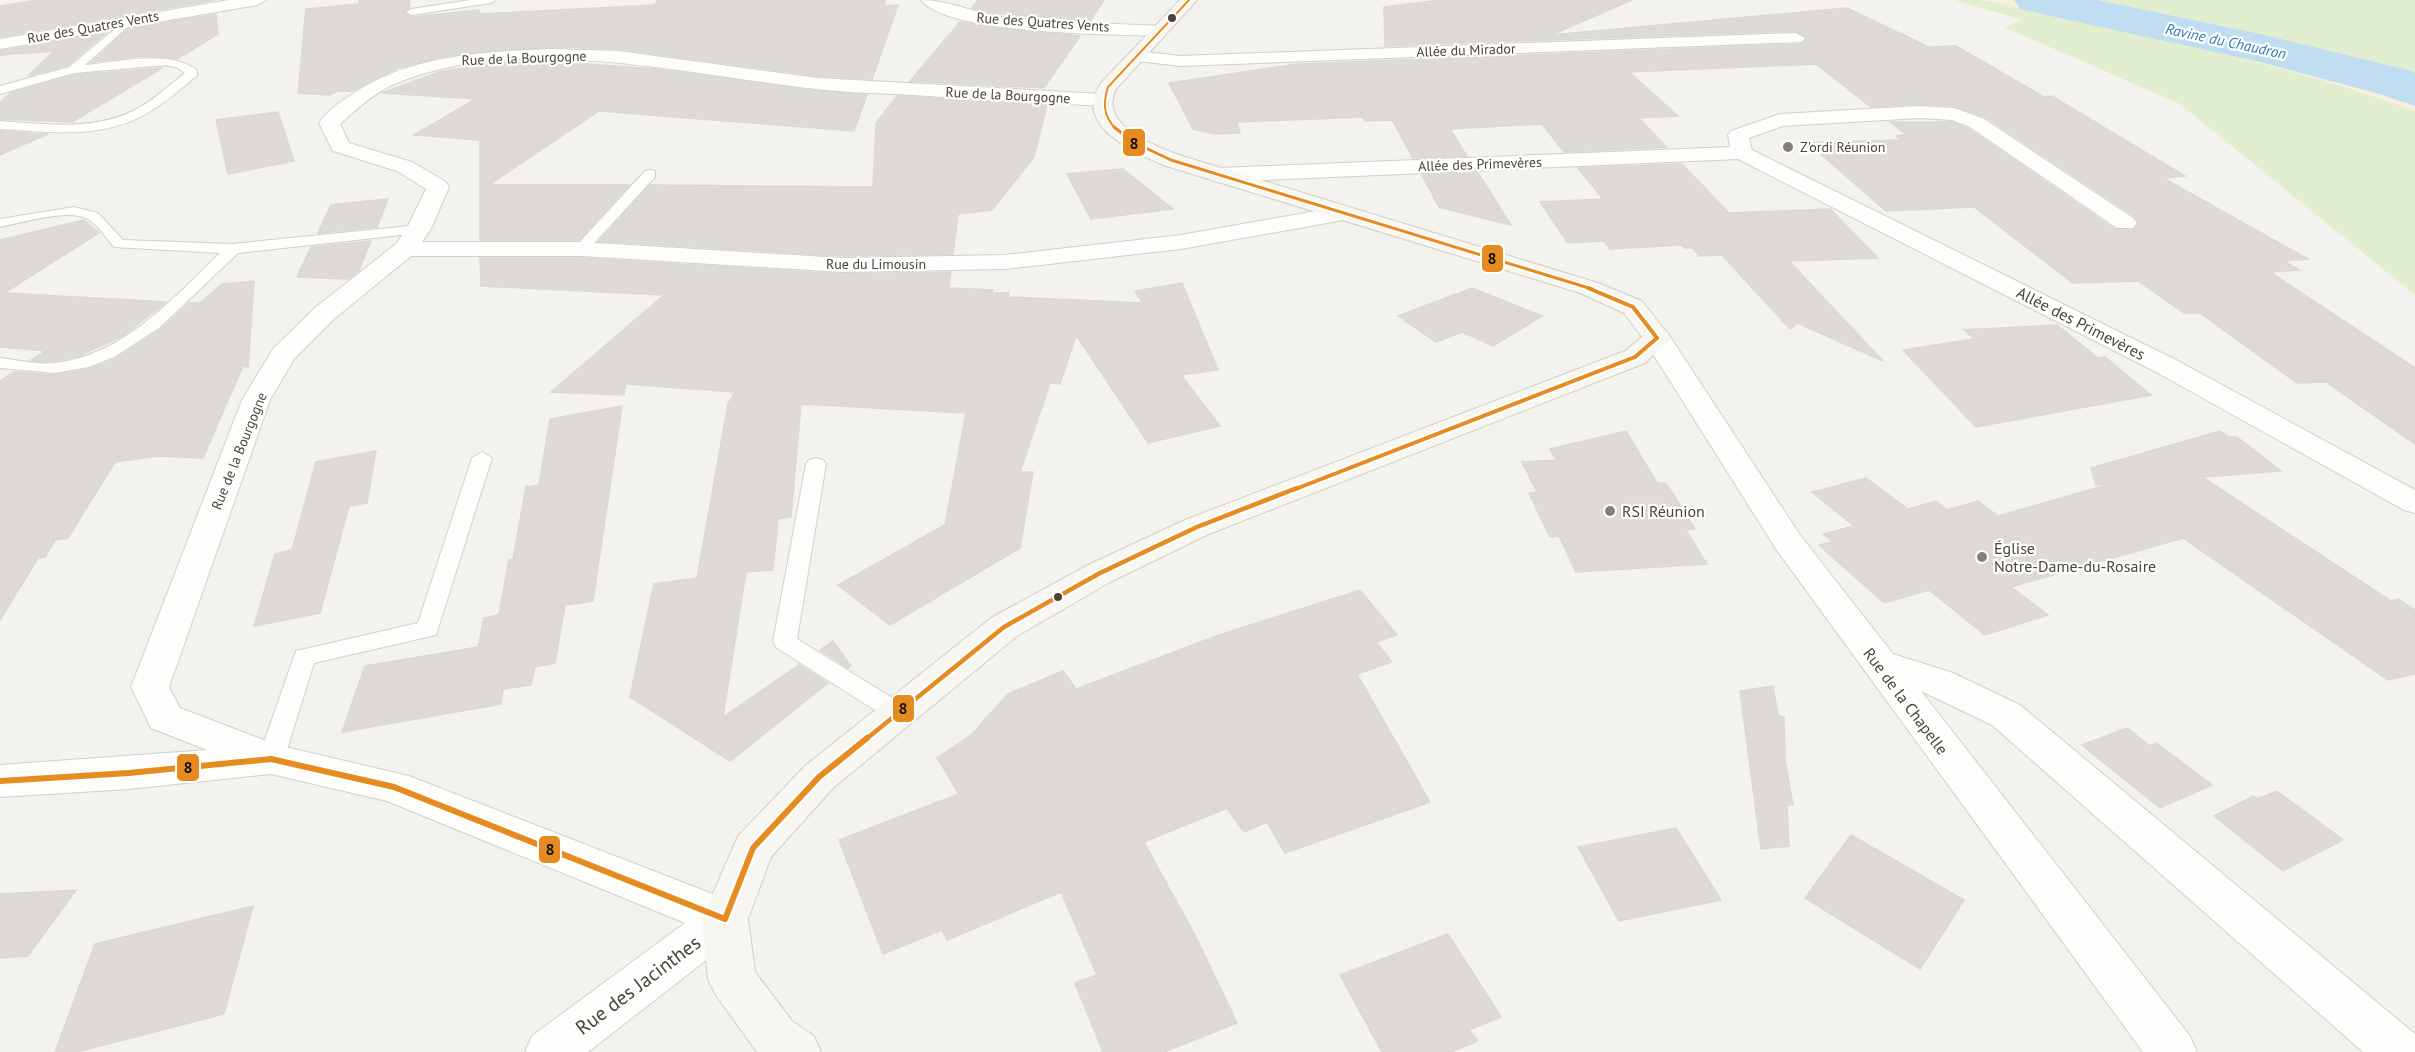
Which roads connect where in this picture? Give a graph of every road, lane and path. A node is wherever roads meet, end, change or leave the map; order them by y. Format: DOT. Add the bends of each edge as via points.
graph roads {
  1 [pos="258,0"];
  2 [pos="491,0"];
  3 [pos="929,0"];
  4 [pos="1189,0"];
  5 [pos="411,12"];
  6 [pos="128,21"];
  7 [pos="1160,31"];
  8 [pos="1796,38"];
  9 [pos="0,44"];
  10 [pos="1137,56"];
  11 [pos="73,70"];
  12 [pos="0,90"];
  13 [pos="1102,100"];
  14 [pos="0,125"];
  15 [pos="1742,153"];
  16 [pos="650,174"];
  17 [pos="1219,176"];
  18 [pos="1344,213"];
  19 [pos="0,223"];
  20 [pos="2125,223"];
  21 [pos="412,239"];
  22 [pos="233,249"];
  23 [pos="581,249"];
  24 [pos="1657,338"];
  25 [pos="0,363"];
  26 [pos="482,458"];
  27 [pos="816,464"];
  28 [pos="2415,503"];
  29 [pos="1878,663"];
  30 [pos="898,713"];
  31 [pos="271,759"];
  32 [pos="0,781"];
  33 [pos="725,919"];
  34 [pos="550,1052"];
  35 [pos="796,1052"];
  36 [pos="2172,1052"];
  37 [pos="2399,1052"];
  1 -- 6 [label="street, Rue des Quatres Vents"];
  2 -- 5 [label="lane"];
  3 -- 7 [label="street, Rue des Quatres Vents" via="948,11 1007,22"];
  4 -- 7 [label="main road"];
  6 -- 9 [label="street, Rue des Quatres Vents"];
  6 -- 11 [label="lane"];
  7 -- 10 [label="main road"];
  8 -- 10 [label="street, Allée du Mirador" via="1193,60"];
  10 -- 13 [label="main road" via="1115,78"];
  11 -- 12 [label="lane"];
  11 -- 14 [label="lane" via="167,62 194,73 139,114 106,124 83,128"];
  13 -- 17 [label="main road" via="1103,110 1125,138 1171,160"];
  13 -- 21 [label="street, Rue de la Bourgogne" via="818,84 619,56 549,54 447,62 382,83 329,123 340,147 426,176 438,187"];
  15 -- 17 [label="street, Allée des Primevères"];
  15 -- 20 [label="street" via="1738,135 1780,120 1919,112 1955,114 1977,123"];
  15 -- 28 [label="street, Allée des Primevères" via="2168,367"];
  16 -- 23 [label="lane"];
  17 -- 18 [label="main road"];
  18 -- 23 [label="street, Rue du Limousin" via="1181,242 1004,262 843,265"];
  18 -- 24 [label="main road" via="1589,288 1633,307"];
  19 -- 22 [label="lane" via="78,212 92,214 119,243"];
  21 -- 22 [label="lane"];
  21 -- 23 [label="street, Rue du Limousin"];
  21 -- 31 [label="street, Rue de la Bourgogne" via="325,313 283,355 256,400 150,687 165,718"];
  22 -- 25 [label="lane" via="144,334 114,353 53,369"];
  24 -- 29 [label="street, Rue de la Chapelle" via="1788,542"];
  24 -- 30 [label="main road" via="1635,357 1197,527 1100,573 1004,627"];
  26 -- 31 [label="lane" via="428,629 304,657"];
  27 -- 30 [label="lane" via="785,642"];
  29 -- 36 [label="street, Rue de la Chapelle"];
  29 -- 37 [label="street" via="1940,683 2006,715"];
  30 -- 33 [label="main road" via="819,777 753,848"];
  31 -- 32 [label="street"];
  31 -- 33 [label="street" via="394,787"];
  33 -- 34 [label="street, Rue des Jacinthes"];
  33 -- 35 [label="main road" via="732,979 775,1037"];
}
